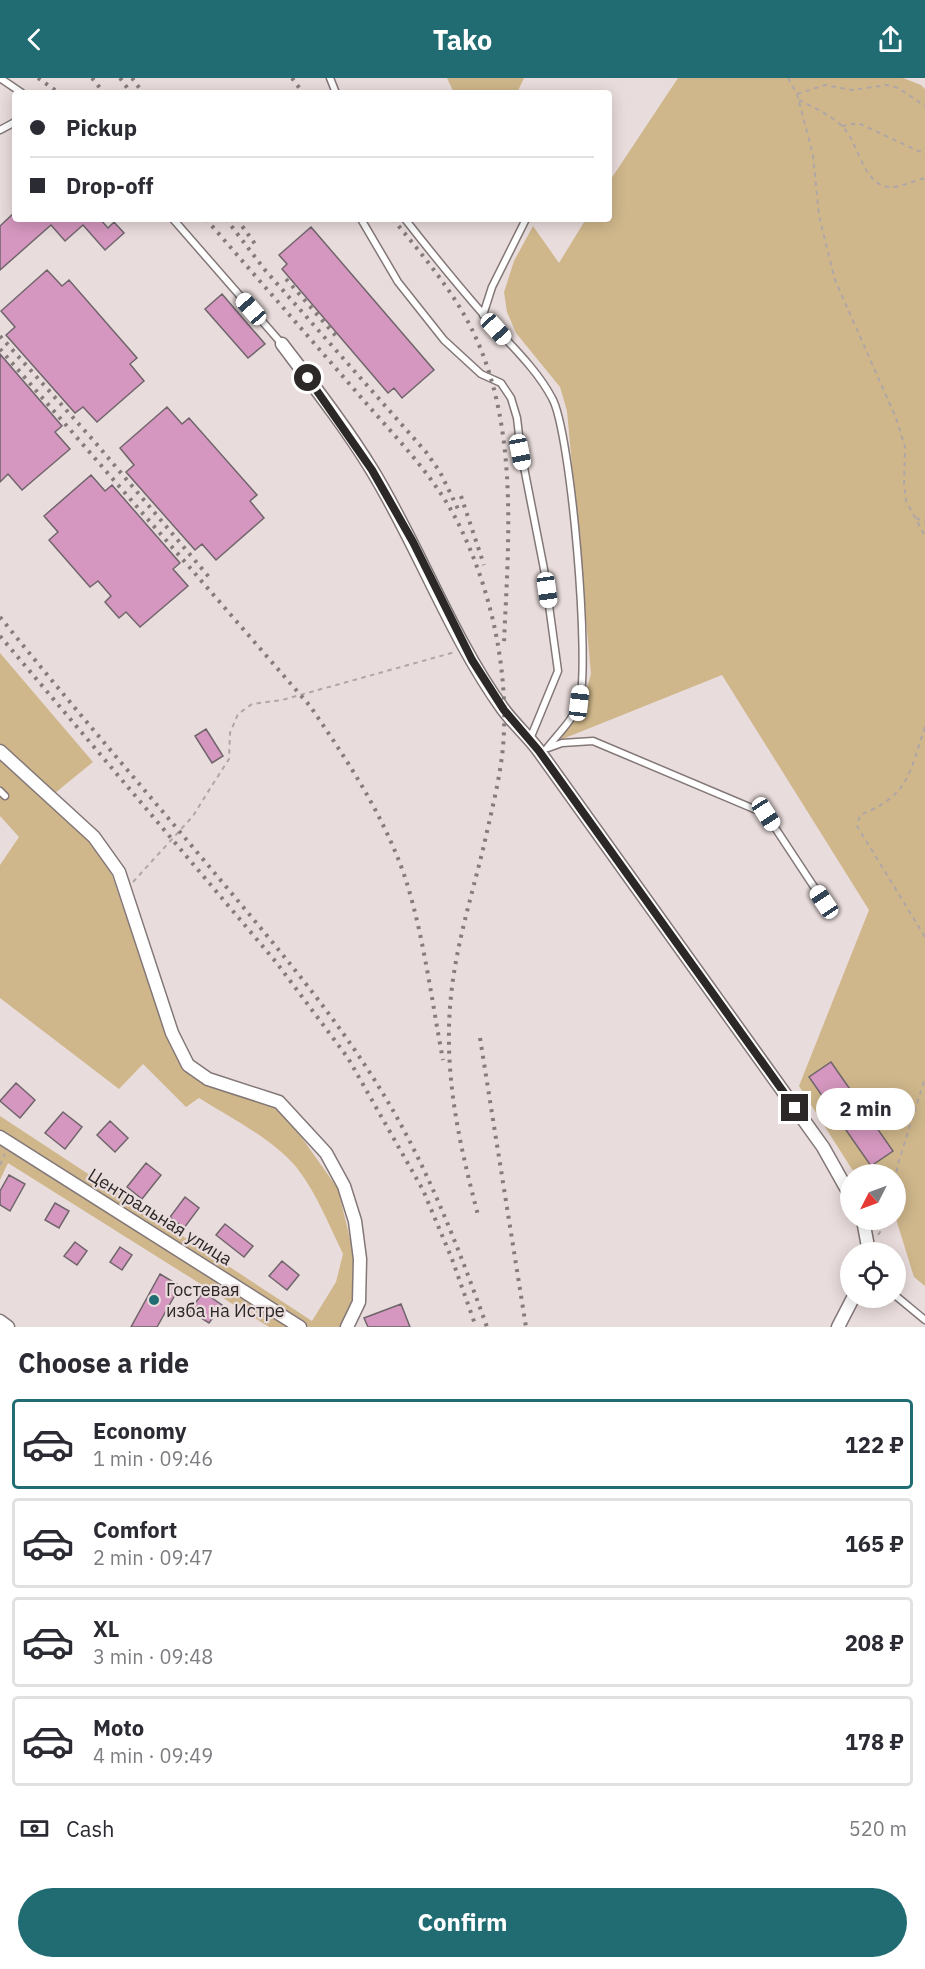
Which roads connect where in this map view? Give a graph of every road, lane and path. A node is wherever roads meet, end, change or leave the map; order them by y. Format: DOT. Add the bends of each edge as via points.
graph roads {
  1 [pos="0,78"];
  2 [pos="788,78"];
  3 [pos="18,90"];
  4 [pos="797,94"];
  5 [pos="798,100"];
  6 [pos="925,106"];
  7 [pos="842,126"];
  8 [pos="925,154"];
  9 [pos="925,178"];
  10 [pos="176,222"];
  11 [pos="363,222"];
  12 [pos="407,222"];
  13 [pos="524,222"];
  14 [pos="483,315"];
  15 [pos="282,344"];
  16 [pos="916,518"];
  17 [pos="925,522"];
  18 [pos="925,536"];
  19 [pos="467,649"];
  20 [pos="925,727"];
  21 [pos="530,739"];
  22 [pos="543,749"];
  23 [pos="0,751"];
  24 [pos="125,890"];
  25 [pos="824,902"];
  26 [pos="925,937"];
  27 [pos="925,1078"];
  28 [pos="0,1137"];
  29 [pos="898,1164"];
  30 [pos="840,1178"];
  31 [pos="906,1304"];
  32 [pos="848,1308"];
  33 [pos="925,1320"];
  34 [pos="0,1321"];
  35 [pos="348,1326"];
  36 [pos="8,1327"];
  37 [pos="300,1327"];
  38 [pos="838,1327"];
  1 -- 3 [label="lane"];
  2 -- 4 [label="path"];
  4 -- 5 [label="path"];
  4 -- 6 [label="path" via="825,85 852,90 887,85"];
  5 -- 7 [label="path"];
  5 -- 16 [label="path" via="813,155 819,216 835,280 896,418 904,447 906,501"];
  7 -- 8 [label="path" via="858,123"];
  7 -- 9 [label="path" via="857,147 867,174 881,184 890,188"];
  10 -- 15 [label="lane"];
  11 -- 21 [label="lane" via="398,282 444,340 482,374 501,383 511,398 544,569 558,671"];
  12 -- 14 [label="lane"];
  13 -- 14 [label="lane" via="492,287"];
  14 -- 22 [label="lane" via="534,370 553,398 562,424 571,487 582,667 579,703 568,722"];
  15 -- 19 [label="street" via="372,470"];
  16 -- 17 [label="path"];
  16 -- 18 [label="path"];
  19 -- 21 [label="street" via="504,710"];
  19 -- 24 [label="path" via="282,700 252,704 238,714 230,733 229,759 193,816"];
  20 -- 26 [label="path" via="905,785 882,806 860,815 857,826"];
  21 -- 22 [label="street"];
  22 -- 25 [label="lane" via="593,741 766,814"];
  22 -- 30 [label="street" via="816,1137"];
  23 -- 24 [label="street" via="94,837 119,872"];
  24 -- 35 [label="street" via="172,1034 188,1065 208,1079 279,1102 326,1153 344,1186 355,1221 360,1259 359,1302"];
  27 -- 29 [label="path"];
  28 -- 37 [label="street, Центральная улица"];
  31 -- 33 [label="lane"];
  32 -- 38 [label="street"];
  34 -- 36 [label="street"];
}
